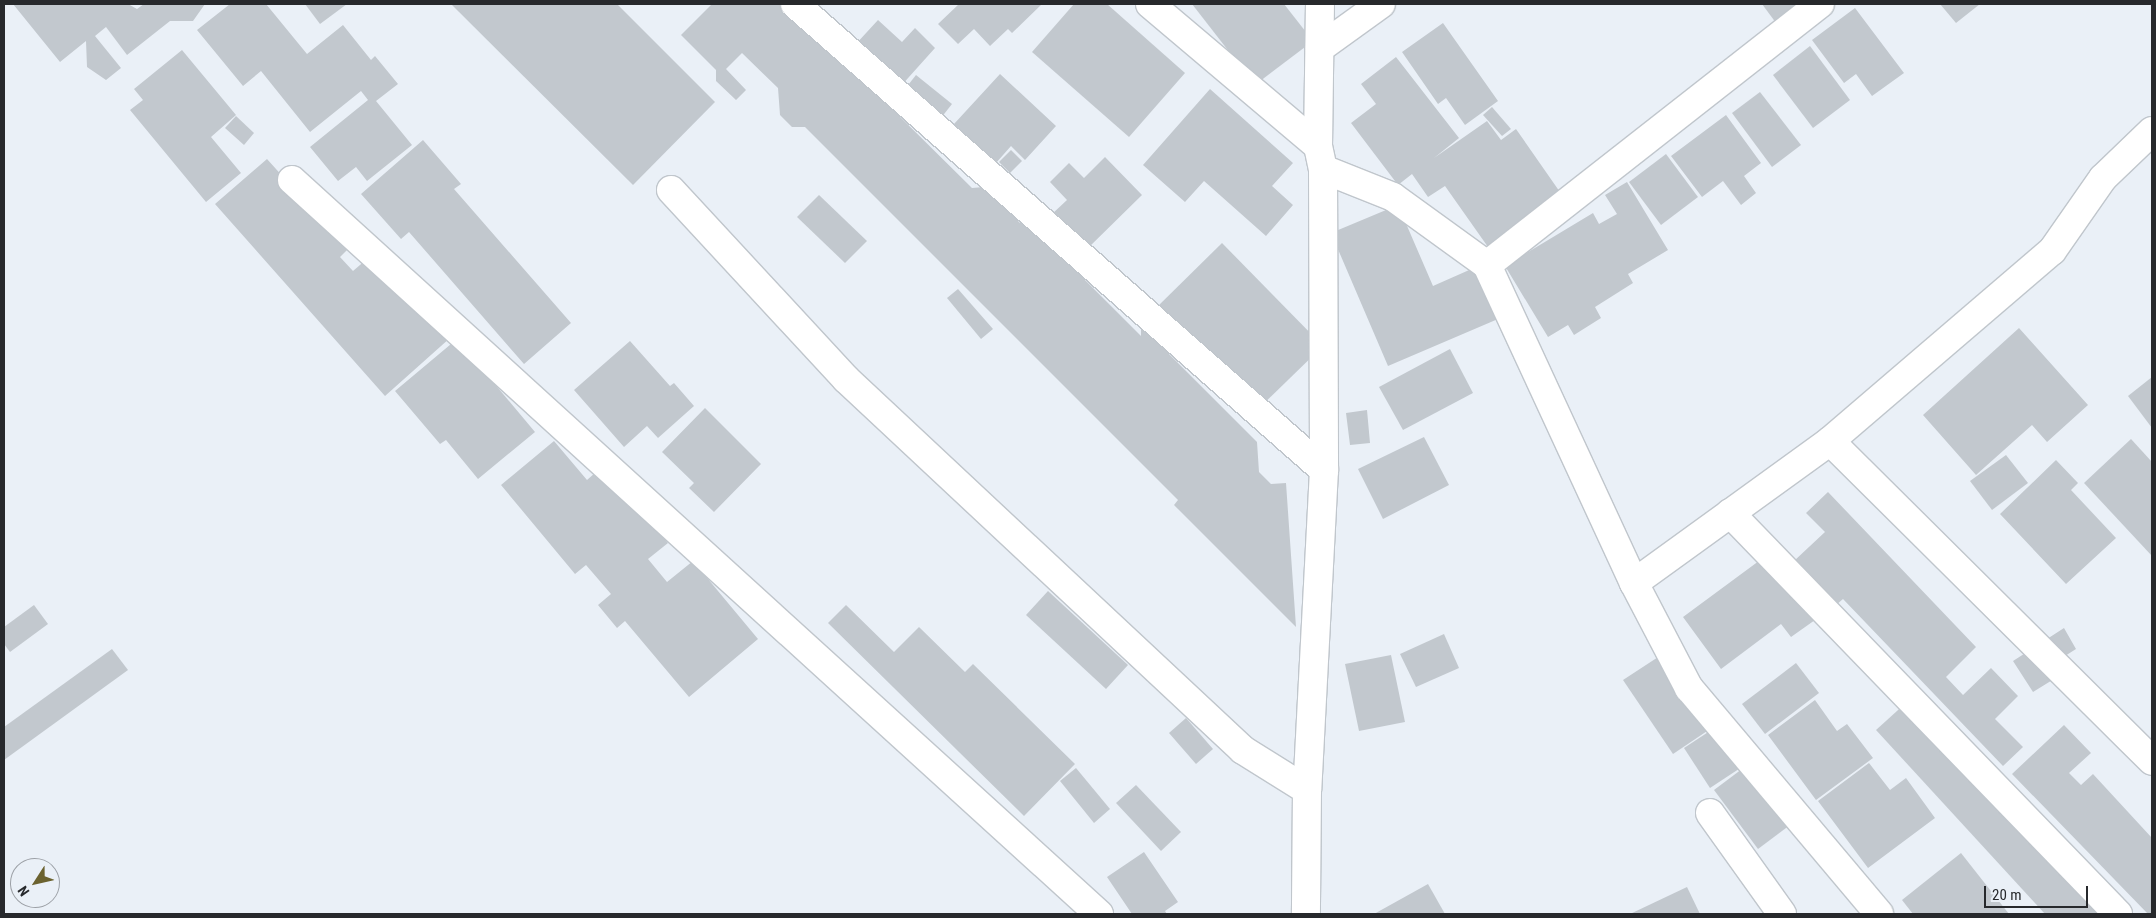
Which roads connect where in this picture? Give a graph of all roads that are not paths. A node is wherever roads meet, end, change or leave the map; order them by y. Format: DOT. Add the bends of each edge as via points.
graph roads {
  1 [pos="795,4"];
  2 [pos="1150,4"];
  3 [pos="1320,4"];
  4 [pos="1381,4"];
  5 [pos="1820,4"];
  6 [pos="1320,48"];
  7 [pos="2152,131"];
  8 [pos="1320,157"];
  9 [pos="292,180"];
  10 [pos="671,190"];
  11 [pos="1487,265"];
  12 [pos="1830,441"];
  13 [pos="1324,470"];
  14 [pos="1730,513"];
  15 [pos="1634,584"];
  16 [pos="2152,762"];
  17 [pos="1307,790"];
  18 [pos="1710,813"];
  19 [pos="1099,914"];
  20 [pos="1306,914"];
  21 [pos="1782,914"];
  22 [pos="1878,914"];
  23 [pos="2118,914"];
  1 -- 13 [label="street"];
  2 -- 8 [label="street"];
  3 -- 6 [label="street"];
  4 -- 6 [label="street"];
  5 -- 11 [label="street"];
  6 -- 8 [label="street"];
  7 -- 12 [label="street" via="2103,178 2052,251"];
  8 -- 11 [label="street" via="1393,197"];
  8 -- 13 [label="street"];
  9 -- 19 [label="street"];
  10 -- 17 [label="street" via="846,378 1243,750"];
  11 -- 15 [label="street"];
  12 -- 14 [label="street"];
  12 -- 16 [label="street"];
  13 -- 17 [label="street"];
  14 -- 15 [label="street"];
  14 -- 23 [label="street"];
  15 -- 22 [label="street" via="1689,688"];
  17 -- 20 [label="street"];
  18 -- 21 [label="street"];
}
